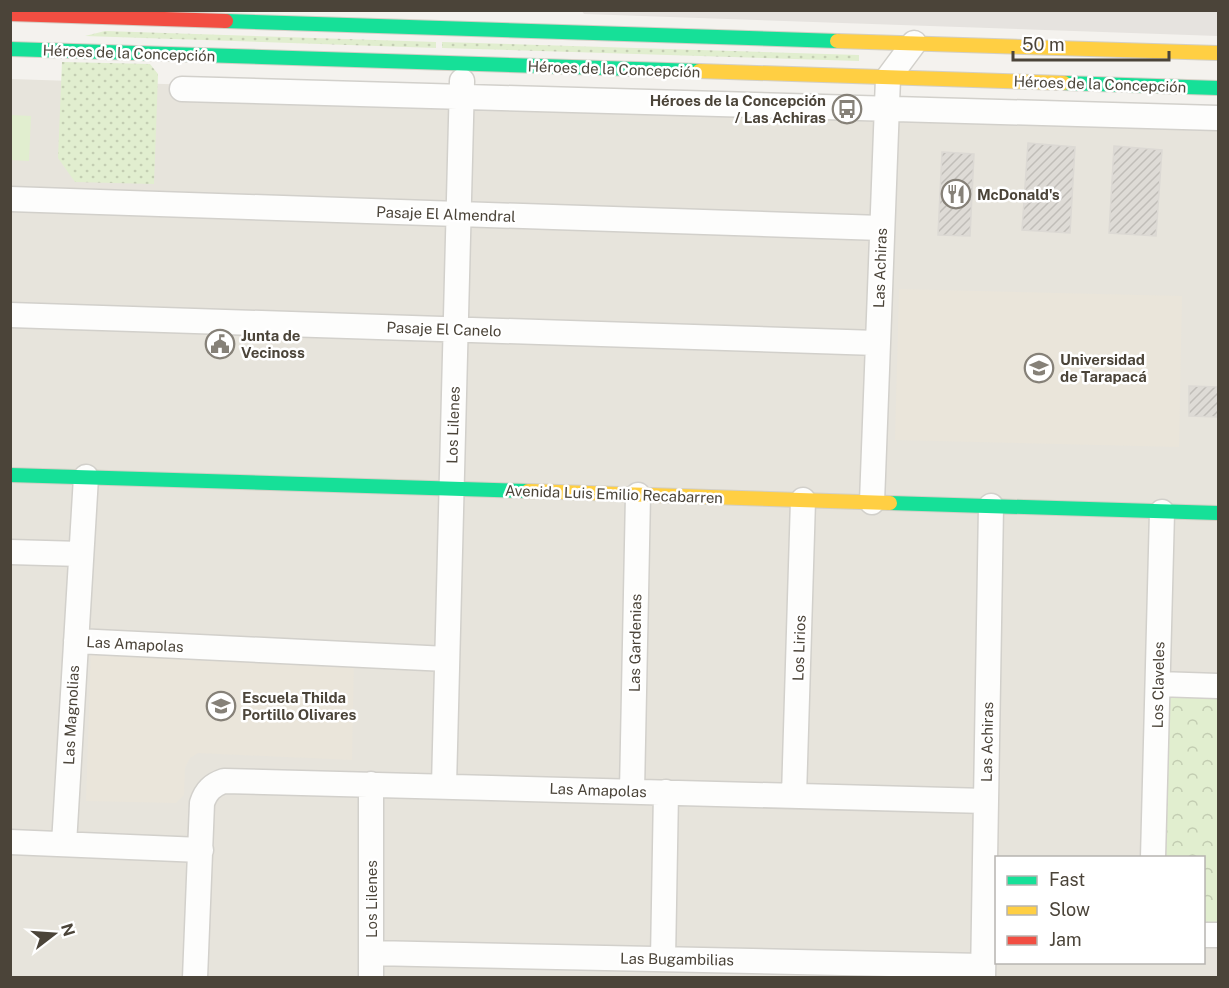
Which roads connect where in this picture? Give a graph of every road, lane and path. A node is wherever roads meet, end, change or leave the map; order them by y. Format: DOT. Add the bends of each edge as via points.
graph roads {
  1 [pos="10,14"];
  2 [pos="480,17"];
  3 [pos="498,30"];
  4 [pos="914,43"];
  5 [pos="10,49"];
  6 [pos="1218,53"];
  7 [pos="462,64"];
  8 [pos="888,78"];
  9 [pos="1218,88"];
  10 [pos="182,89"];
  11 [pos="462,97"];
  12 [pos="885,109"];
  13 [pos="1218,118"];
  14 [pos="10,199"];
  15 [pos="459,214"];
  16 [pos="881,228"];
  17 [pos="10,315"];
  18 [pos="456,330"];
  19 [pos="877,343"];
  20 [pos="10,475"];
  21 [pos="86,477"];
  22 [pos="452,489"];
  23 [pos="638,495"];
  24 [pos="803,500"];
  25 [pos="872,502"];
  26 [pos="991,506"];
  27 [pos="1162,512"];
  28 [pos="1218,513"];
  29 [pos="10,552"];
  30 [pos="81,554"];
  31 [pos="76,641"];
  32 [pos="447,659"];
  33 [pos="1158,684"];
  34 [pos="1218,686"];
  35 [pos="371,784"];
  36 [pos="444,786"];
  37 [pos="632,791"];
  38 [pos="666,792"];
  39 [pos="794,796"];
  40 [pos="986,801"];
  41 [pos="10,842"];
  42 [pos="64,844"];
  43 [pos="201,850"];
  44 [pos="1153,856"];
  45 [pos="990,931"];
  46 [pos="371,953"];
  47 [pos="663,959"];
  48 [pos="570,967"];
  49 [pos="983,972"];
  50 [pos="195,978"];
  51 [pos="371,978"];
  1 -- 3 [label="main road"];
  2 -- 3 [label="main road"];
  3 -- 4 [label="main road"];
  4 -- 6 [label="main road"];
  4 -- 8 [label="street"];
  5 -- 7 [label="main road, Héroes de la Concepción"];
  7 -- 8 [label="main road, Héroes de la Concepción"];
  7 -- 11 [label="street, Los Lilenes"];
  8 -- 9 [label="main road, Héroes de la Concepción"];
  8 -- 12 [label="street, Las Achiras"];
  10 -- 11 [label="street, Héroes de la Concepción"];
  11 -- 12 [label="street, Héroes de la Concepción"];
  11 -- 15 [label="street, Los Lilenes"];
  12 -- 13 [label="street, Héroes de la Concepción"];
  12 -- 16 [label="street, Las Achiras"];
  14 -- 15 [label="street, Pasaje El Almendral"];
  15 -- 16 [label="street, Pasaje El Almendral"];
  15 -- 18 [label="street, Los Lilenes"];
  16 -- 19 [label="street, Las Achiras"];
  17 -- 18 [label="street, Pasaje El Canelo"];
  18 -- 19 [label="street, Pasaje El Canelo"];
  18 -- 22 [label="street, Los Lilenes"];
  19 -- 25 [label="street, Las Achiras"];
  20 -- 21 [label="main road, Avenida Luis Emilio Recabarren"];
  21 -- 22 [label="main road, Avenida Luis Emilio Recabarren"];
  21 -- 30 [label="street, Las Magnolias"];
  22 -- 23 [label="main road, Avenida Luis Emilio Recabarren"];
  22 -- 32 [label="street, Los Lilenes"];
  23 -- 24 [label="main road, Avenida Luis Emilio Recabarren"];
  23 -- 37 [label="street, Las Gardenias"];
  24 -- 25 [label="main road, Avenida Luis Emilio Recabarren"];
  24 -- 39 [label="street, Los Lirios"];
  25 -- 26 [label="main road, Avenida Luis Emilio Recabarren"];
  26 -- 27 [label="main road, Avenida Luis Emilio Recabarren"];
  26 -- 40 [label="street, Las Achiras"];
  27 -- 28 [label="main road, Avenida Luis Emilio Recabarren"];
  27 -- 33 [label="street, Los Claveles"];
  29 -- 30 [label="street"];
  30 -- 31 [label="street, Las Magnolias"];
  31 -- 32 [label="street, Las Amapolas"];
  31 -- 42 [label="street, Las Magnolias"];
  32 -- 36 [label="street, Los Lilenes"];
  33 -- 34 [label="street"];
  33 -- 44 [label="street, Los Claveles"];
  35 -- 36 [label="street, Las Amapolas"];
  35 -- 43 [label="street, Las Amapolas" via="224,781 212,787 202,803"];
  35 -- 46 [label="street, Los Lilenes"];
  36 -- 37 [label="street, Las Amapolas"];
  37 -- 38 [label="street, Las Amapolas"];
  38 -- 39 [label="street, Las Amapolas"];
  38 -- 47 [label="street"];
  39 -- 40 [label="street, Las Amapolas"];
  40 -- 45 [label="street, Las Achiras"];
  41 -- 42 [label="street"];
  42 -- 43 [label="street"];
  43 -- 50 [label="street"];
  45 -- 49 [label="street, Las Achiras"];
  46 -- 48 [label="street, Las Bugambilias"];
  46 -- 51 [label="street, Los Lilenes"];
  47 -- 48 [label="street, Las Bugambilias"];
  47 -- 49 [label="street, Las Bugambilias"];
}
